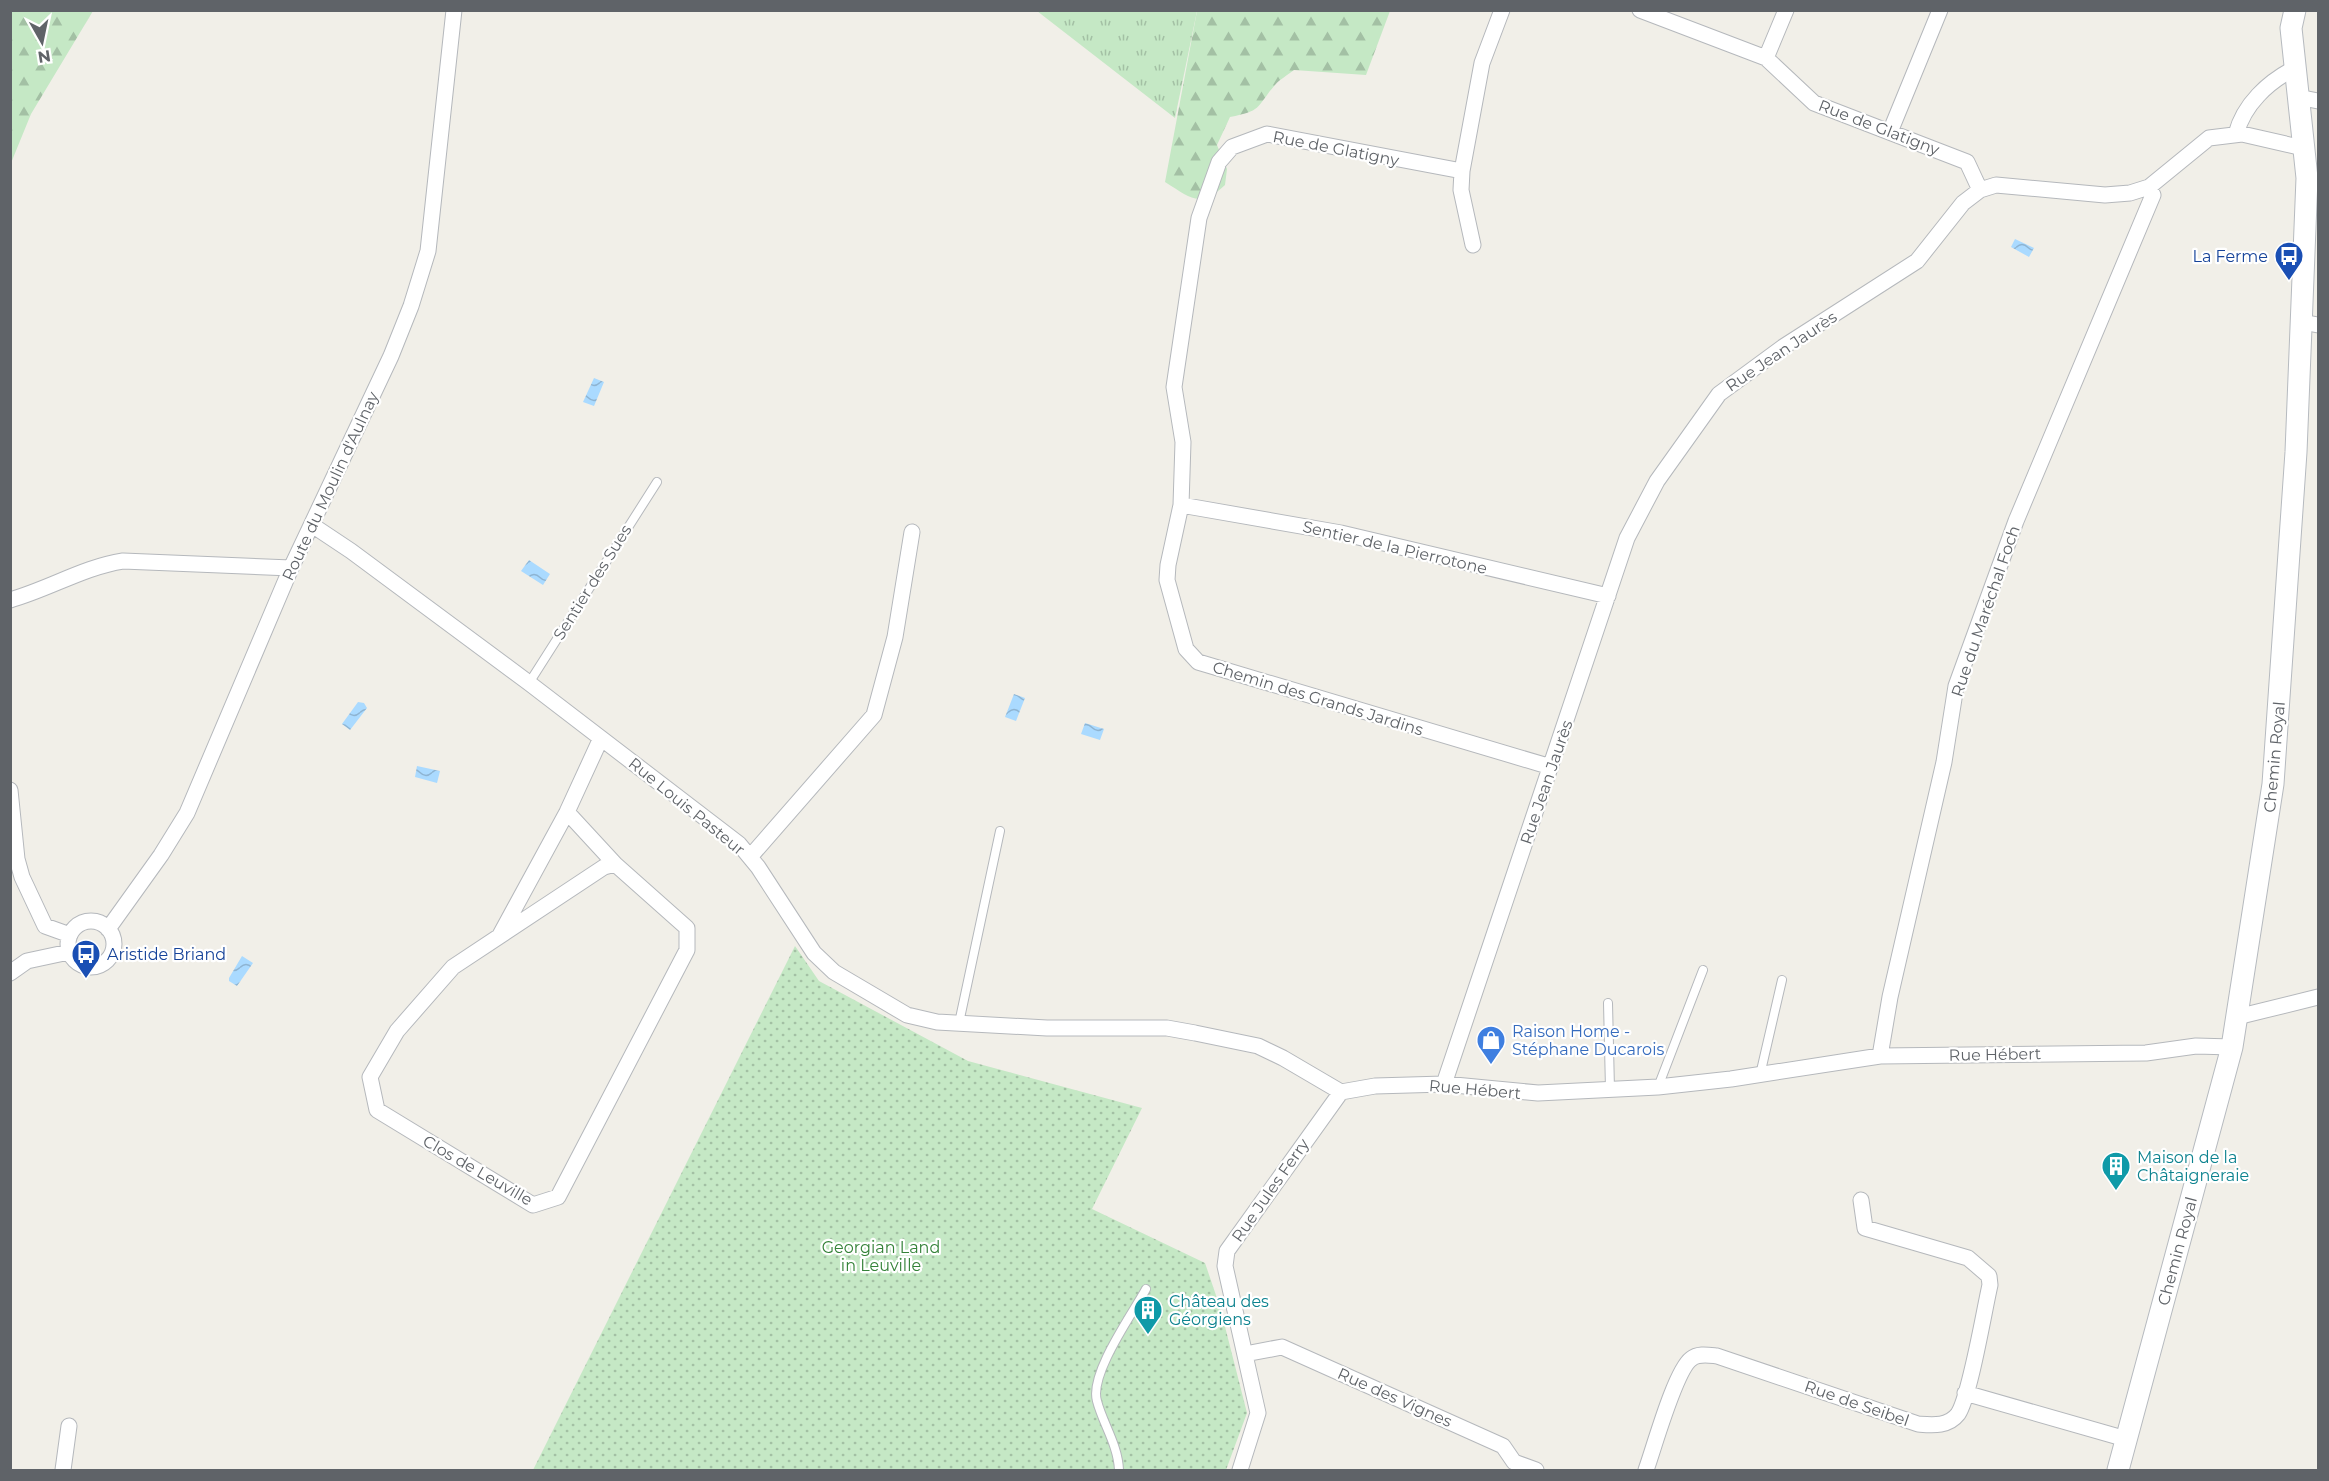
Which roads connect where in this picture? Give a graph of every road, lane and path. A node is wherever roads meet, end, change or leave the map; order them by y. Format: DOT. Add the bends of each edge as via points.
graph roads {
  1 [pos="454,10"];
  2 [pos="1502,10"];
  3 [pos="1640,10"];
  4 [pos="1786,10"];
  5 [pos="1940,10"];
  6 [pos="2293,19"];
  7 [pos="1766,58"];
  8 [pos="2295,68"];
  9 [pos="2308,99"];
  10 [pos="1890,132"];
  11 [pos="2236,134"];
  12 [pos="2303,148"];
  13 [pos="1219,162"];
  14 [pos="1462,171"];
  15 [pos="2149,187"];
  16 [pos="1980,190"];
  17 [pos="1473,245"];
  18 [pos="2310,323"];
  19 [pos="657,482"];
  20 [pos="1182,505"];
  21 [pos="312,525"];
  22 [pos="912,532"];
  23 [pos="291,568"];
  24 [pos="1608,596"];
  25 [pos="10,600"];
  26 [pos="529,683"];
  27 [pos="601,738"];
  28 [pos="1551,767"];
  29 [pos="10,790"];
  30 [pos="567,812"];
  31 [pos="1000,831"];
  32 [pos="750,857"];
  33 [pos="615,864"];
  34 [pos="108,928"];
  35 [pos="70,934"];
  36 [pos="498,937"];
  37 [pos="69,952"];
  38 [pos="1703,970"];
  39 [pos="10,974"];
  40 [pos="1782,980"];
  41 [pos="2319,997"];
  42 [pos="1608,1003"];
  43 [pos="2237,1017"];
  44 [pos="959,1023"];
  45 [pos="2232,1047"];
  46 [pos="1880,1056"];
  47 [pos="1760,1075"];
  48 [pos="1444,1084"];
  49 [pos="1658,1087"];
  50 [pos="1610,1089"];
  51 [pos="1341,1092"];
  52 [pos="1860,1200"];
  53 [pos="1146,1288"];
  54 [pos="1245,1354"];
  55 [pos="1965,1393"];
  56 [pos="69,1426"];
  57 [pos="2126,1438"];
  58 [pos="63,1470"];
  59 [pos="1119,1470"];
  60 [pos="1240,1470"];
  61 [pos="1536,1470"];
  62 [pos="1646,1470"];
  63 [pos="2118,1470"];
  1 -- 21 [label="street, Route du Moulin d'Aulnay" via="428,251 391,356"];
  2 -- 14 [label="street" via="1482,63"];
  3 -- 7 [label="street, Rue de Glatigny"];
  4 -- 7 [label="street"];
  5 -- 10 [label="street"];
  6 -- 8 [label="street, Chemin Royal"];
  7 -- 10 [label="street, Rue de Glatigny" via="1814,103"];
  8 -- 9 [label="street, Chemin Royal"];
  8 -- 11 [label="street" via="2271,81 2240,118"];
  9 -- 12 [label="street, Chemin Royal"];
  10 -- 16 [label="street, Rue de Glatigny" via="1967,162"];
  11 -- 12 [label="street"];
  11 -- 15 [label="street" via="2209,138"];
  12 -- 18 [label="street, Chemin Royal"];
  13 -- 14 [label="street, Rue de Glatigny" via="1232,147 1267,134"];
  13 -- 20 [label="street, Chemin des Grands Jardins" via="1200,218 1174,387 1183,442"];
  14 -- 17 [label="street" via="1461,190"];
  15 -- 16 [label="street" via="2105,195 1996,185"];
  15 -- 46 [label="street, Rue du Maréchal Foch" via="2153,195 2016,521 1956,686 1944,762"];
  16 -- 24 [label="street, Rue Jean Jaurès" via="1963,203 1917,261 1783,347 1719,394 1657,481 1627,538"];
  18 -- 43 [label="street, Chemin Royal" via="2296,452 2273,784"];
  19 -- 26 [label="lane, Sentier des Sues"];
  20 -- 24 [label="street, Sentier de la Pierrotone" via="1341,533"];
  20 -- 28 [label="street, Chemin des Grands Jardins" via="1167,580 1186,649 1198,662"];
  21 -- 23 [label="street, Route du Moulin d'Aulnay"];
  21 -- 26 [label="street, Rue Louis Pasteur"];
  22 -- 32 [label="street" via="895,638 874,715"];
  23 -- 25 [label="street" via="123,561 96,565 46,590"];
  23 -- 34 [label="street, Route du Moulin d'Aulnay" via="187,813"];
  24 -- 28 [label="street, Rue Jean Jaurès"];
  26 -- 27 [label="street, Rue Louis Pasteur"];
  27 -- 30 [label="street, Clos de Leuville"];
  27 -- 32 [label="street, Rue Louis Pasteur" via="739,844"];
  28 -- 48 [label="street, Rue Jean Jaurès"];
  29 -- 35 [label="street" via="22,877 45,926"];
  30 -- 33 [label="street, Clos de Leuville"];
  30 -- 36 [label="street, Clos de Leuville"];
  31 -- 44 [label="lane"];
  32 -- 44 [label="street, Rue Louis Pasteur" via="814,953 834,972 907,1015"];
  33 -- 36 [label="street, Clos de Leuville" via="604,867"];
  33 -- 36 [label="street, Clos de Leuville" via="687,928 687,950 558,1197 546,1203 533,1205 377,1110 372,1094 370,1077 398,1031 453,967"];
  34 -- 35 [label="street" via="92,921 83,922"];
  34 -- 37 [label="street" via="114,945 106,961 90,967 74,960"];
  35 -- 37 [label="street"];
  37 -- 39 [label="street" via="27,961"];
  38 -- 49 [label="lane"];
  40 -- 47 [label="lane"];
  41 -- 43 [label="street"];
  42 -- 50 [label="lane"];
  43 -- 45 [label="street, Chemin Royal"];
  44 -- 51 [label="street, Rue Louis Pasteur" via="1167,1028 1195,1033 1258,1046"];
  45 -- 46 [label="street, Rue Hébert" via="2196,1046 2146,1053"];
  45 -- 57 [label="street, Chemin Royal"];
  46 -- 47 [label="street, Rue Hébert"];
  47 -- 49 [label="street, Rue Hébert"];
  48 -- 50 [label="street, Rue Hébert" via="1538,1093"];
  48 -- 51 [label="street, Rue Hébert" via="1376,1086"];
  49 -- 50 [label="street, Rue Hébert"];
  51 -- 54 [label="street, Rue Jules Ferry" via="1227,1251 1225,1266"];
  52 -- 55 [label="street" via="1865,1228 1968,1258 1989,1276"];
  53 -- 59 [label="lane" via="1098,1376 1096,1398"];
  54 -- 60 [label="street, Rue Jules Ferry" via="1258,1413"];
  54 -- 61 [label="street, Rue des Vignes" via="1282,1347 1503,1446 1514,1462"];
  55 -- 57 [label="street"];
  55 -- 62 [label="street, Rue de Seibel" via="1958,1414 1948,1422 1935,1426 1918,1424 1717,1356 1696,1356 1680,1376"];
  56 -- 58 [label="street"];
  57 -- 63 [label="street, Chemin Royal"];
}
